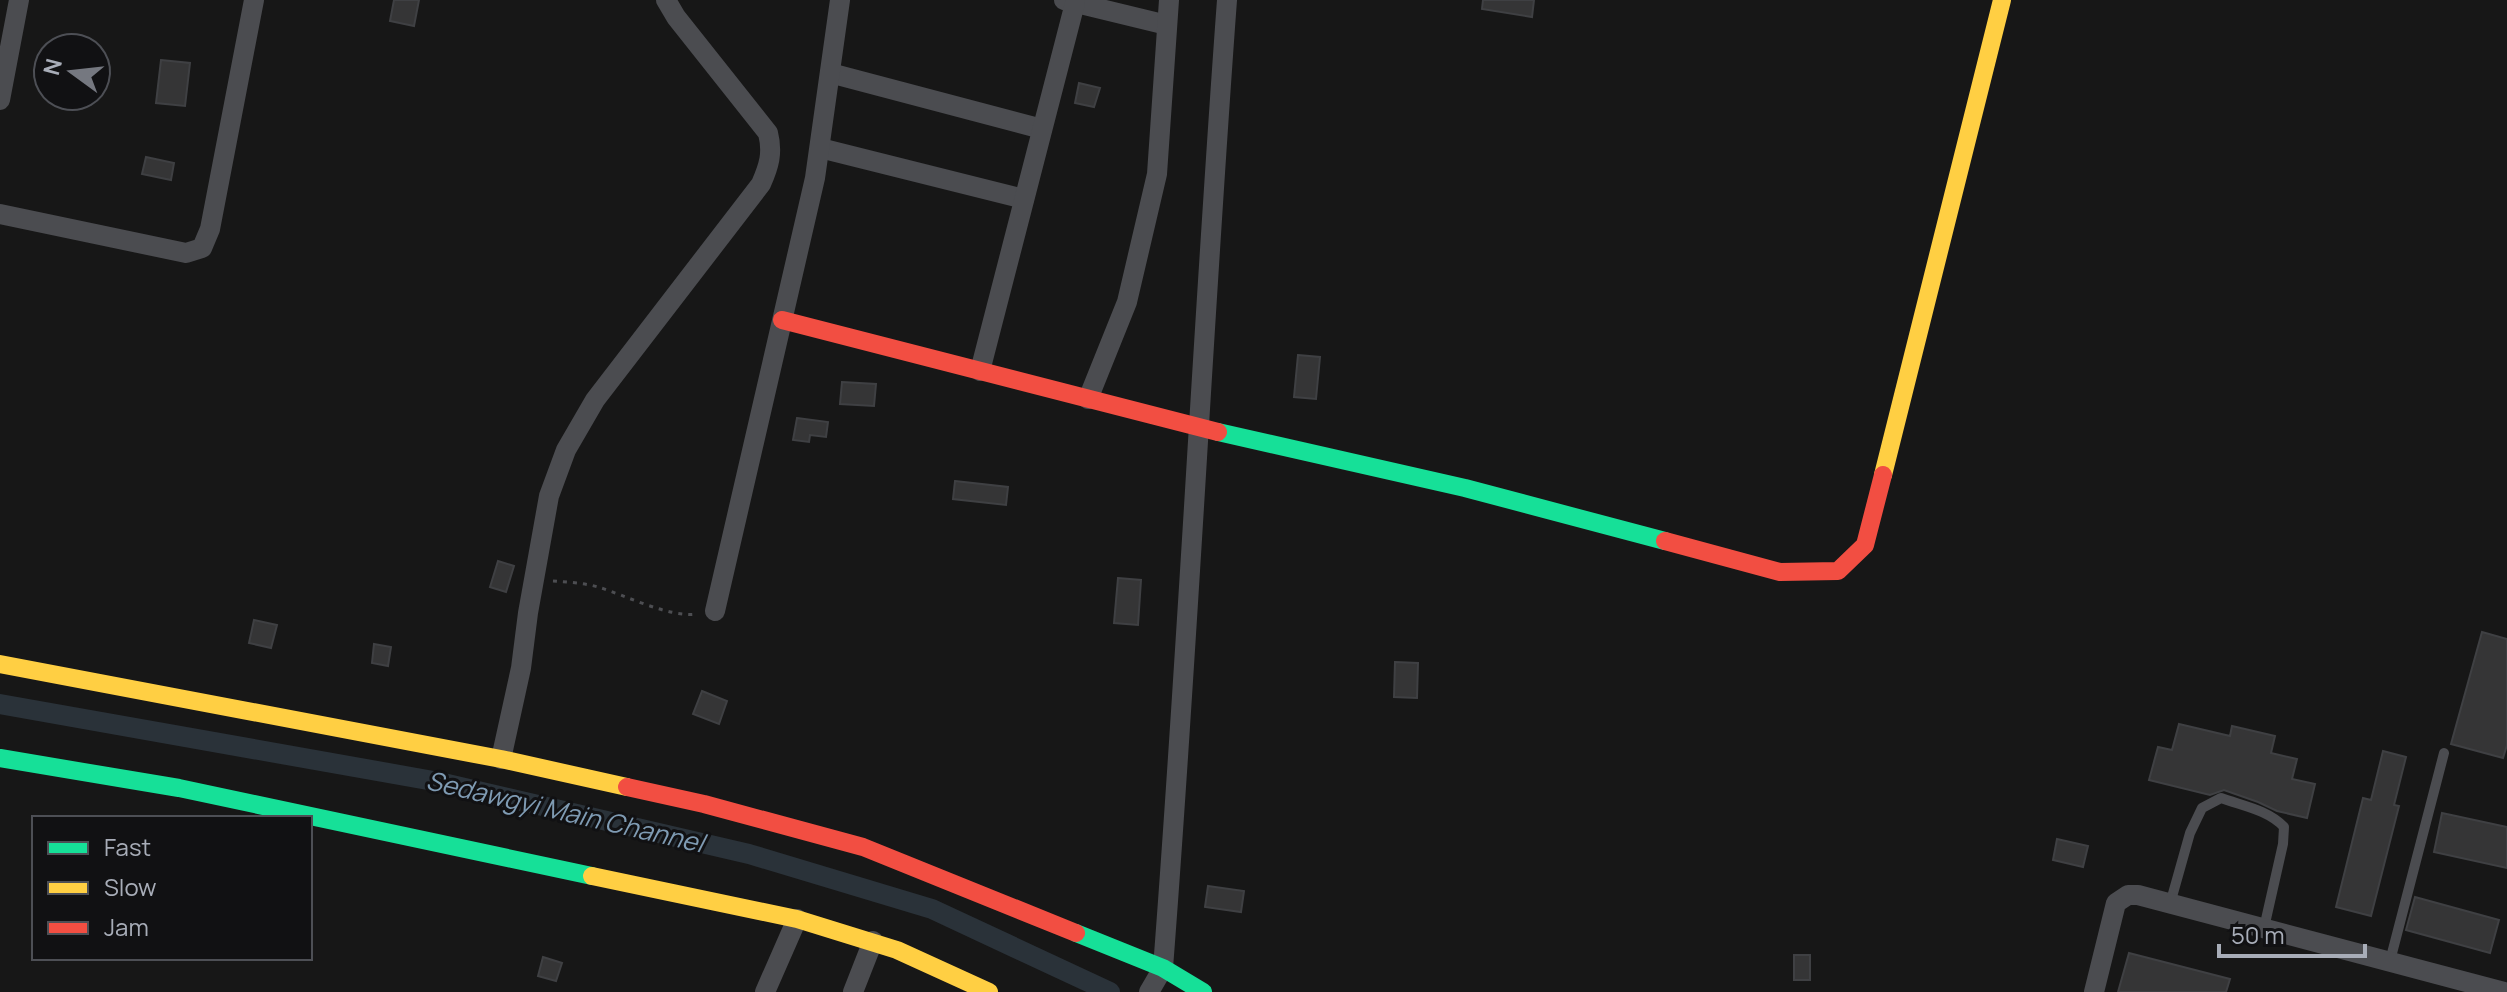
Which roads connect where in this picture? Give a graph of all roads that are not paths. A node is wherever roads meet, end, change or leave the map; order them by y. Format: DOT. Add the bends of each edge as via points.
graph roads {
  1 [pos="19,0"];
  2 [pos="254,0"];
  3 [pos="666,0"];
  4 [pos="840,0"];
  5 [pos="1169,0"];
  6 [pos="1227,0"];
  7 [pos="2002,0"];
  8 [pos="1069,1"];
  9 [pos="1167,25"];
  10 [pos="830,73"];
  11 [pos="0,100"];
  12 [pos="1042,129"];
  13 [pos="820,148"];
  14 [pos="1024,199"];
  15 [pos="0,214"];
  16 [pos="782,320"];
  17 [pos="980,371"];
  18 [pos="1088,399"];
  19 [pos="1198,427"];
  20 [pos="715,611"];
  21 [pos="0,664"];
  22 [pos="2444,753"];
  23 [pos="0,758"];
  24 [pos="501,759"];
  25 [pos="311,816"];
  26 [pos="312,816"];
  27 [pos="2170,904"];
  28 [pos="797,919"];
  29 [pos="2264,928"];
  30 [pos="873,941"];
  31 [pos="2390,961"];
  32 [pos="1163,968"];
  33 [pos="1150,990"];
  34 [pos="765,992"];
  35 [pos="853,992"];
  36 [pos="989,992"];
  37 [pos="1203,992"];
  38 [pos="2094,992"];
  39 [pos="2504,992"];
  1 -- 11 [label="street"];
  2 -- 15 [label="street" via="202,248 186,253"];
  3 -- 24 [label="street" via="768,133 769,167 595,400 566,450 549,496"];
  4 -- 10 [label="street"];
  5 -- 9 [label="street"];
  6 -- 19 [label="street"];
  7 -- 19 [label="street" via="1865,545 1838,571 1780,572 1465,488"];
  8 -- 9 [label="street"];
  8 -- 12 [label="street"];
  9 -- 18 [label="street" via="1157,174 1127,302"];
  10 -- 12 [label="street"];
  10 -- 13 [label="street"];
  12 -- 14 [label="street"];
  13 -- 14 [label="street"];
  13 -- 16 [label="street"];
  14 -- 17 [label="street"];
  16 -- 17 [label="street"];
  16 -- 20 [label="street"];
  17 -- 18 [label="street"];
  18 -- 19 [label="street"];
  19 -- 32 [label="street"];
  21 -- 24 [label="street"];
  22 -- 31 [label="lane"];
  23 -- 25 [label="street"];
  24 -- 32 [label="street" via="704,804 863,847"];
  26 -- 28 [label="street"];
  27 -- 29 [label="street"];
  27 -- 29 [label="lane" via="2202,808 2221,798 2263,812 2284,827"];
  27 -- 38 [label="street" via="2138,895 2116,903"];
  28 -- 30 [label="street"];
  28 -- 34 [label="street"];
  29 -- 31 [label="street"];
  30 -- 35 [label="street"];
  30 -- 36 [label="street"];
  31 -- 39 [label="street"];
  32 -- 33 [label="street"];
  32 -- 37 [label="street"];
}
